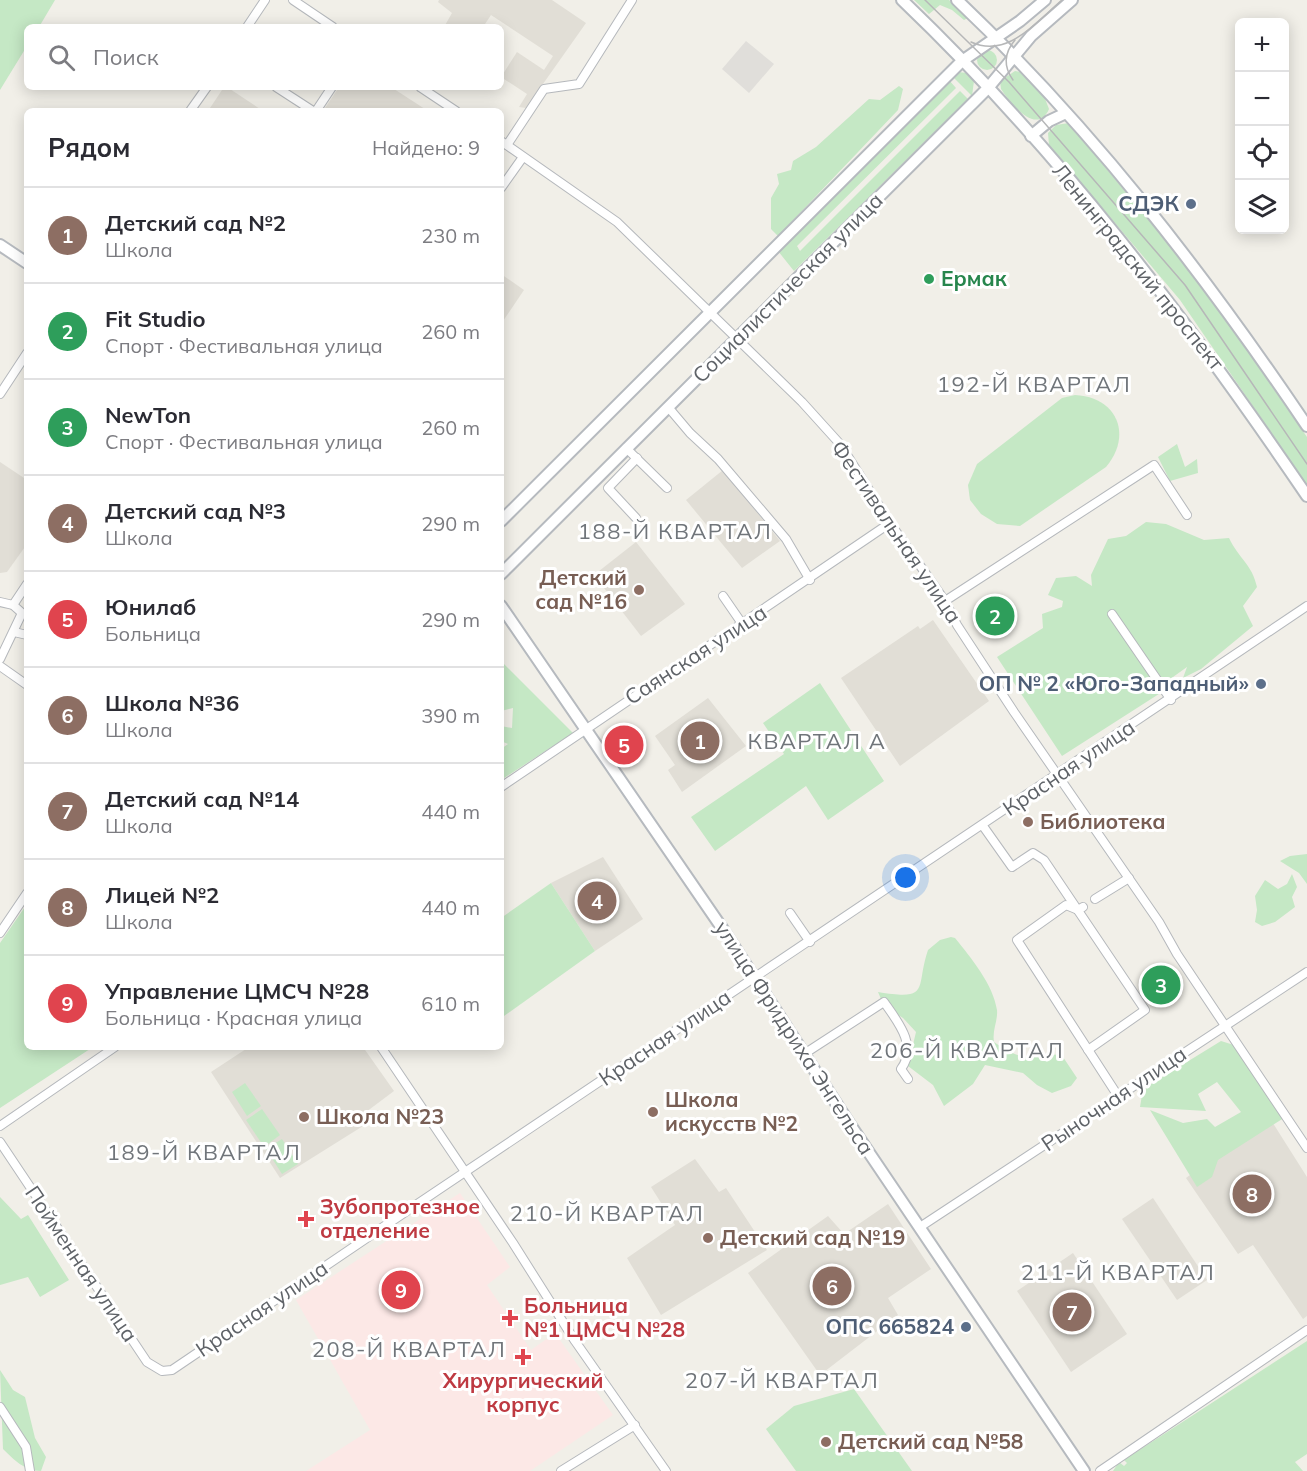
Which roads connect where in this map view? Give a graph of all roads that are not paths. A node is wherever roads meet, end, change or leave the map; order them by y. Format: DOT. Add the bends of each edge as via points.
graph roads {
  1 [pos="265,0"];
  2 [pos="293,0"];
  3 [pos="632,0"];
  4 [pos="902,0"];
  5 [pos="957,0"];
  6 [pos="1045,0"];
  7 [pos="1072,0"];
  8 [pos="249,24"];
  9 [pos="329,24"];
  10 [pos="995,37"];
  11 [pos="1015,55"];
  12 [pos="962,61"];
  13 [pos="988,88"];
  14 [pos="205,90"];
  15 [pos="281,90"];
  16 [pos="330,90"];
  17 [pos="424,90"];
  18 [pos="192,108"];
  19 [pos="310,108"];
  20 [pos="317,108"];
  21 [pos="452,108"];
  22 [pos="1066,113"];
  23 [pos="1031,136"];
  24 [pos="504,143"];
  25 [pos="523,157"];
  26 [pos="504,184"];
  27 [pos="0,245"];
  28 [pos="24,261"];
  29 [pos="710,312"];
  30 [pos="737,339"];
  31 [pos="24,358"];
  32 [pos="0,394"];
  33 [pos="669,407"];
  34 [pos="1307,426"];
  35 [pos="626,448"];
  36 [pos="637,458"];
  37 [pos="667,488"];
  38 [pos="1307,496"];
  39 [pos="1187,515"];
  40 [pos="504,517"];
  41 [pos="636,518"];
  42 [pos="890,523"];
  43 [pos="504,571"];
  44 [pos="810,580"];
  45 [pos="24,588"];
  46 [pos="723,596"];
  47 [pos="945,601"];
  48 [pos="0,602"];
  49 [pos="13,605"];
  50 [pos="1307,606"];
  51 [pos="504,610"];
  52 [pos="1112,614"];
  53 [pos="743,625"];
  54 [pos="14,632"];
  55 [pos="24,634"];
  56 [pos="0,659"];
  57 [pos="0,666"];
  58 [pos="24,683"];
  59 [pos="1171,700"];
  60 [pos="585,729"];
  61 [pos="1059,774"];
  62 [pos="504,785"];
  63 [pos="983,826"];
  64 [pos="1129,878"];
  65 [pos="24,897"];
  66 [pos="1095,899"];
  67 [pos="1081,909"];
  68 [pos="790,914"];
  69 [pos="0,933"];
  70 [pos="810,942"];
  71 [pos="1307,972"];
  72 [pos="755,978"];
  73 [pos="1226,1025"];
  74 [pos="111,1050"];
  75 [pos="384,1050"];
  76 [pos="1088,1050"];
  77 [pos="804,1054"];
  78 [pos="908,1079"];
  79 [pos="1118,1096"];
  80 [pos="0,1126"];
  81 [pos="0,1142"];
  82 [pos="1307,1148"];
  83 [pos="465,1172"];
  84 [pos="920,1227"];
  85 [pos="1307,1330"];
  86 [pos="172,1370"];
  87 [pos="0,1407"];
  88 [pos="634,1425"];
  89 [pos="30,1471"];
  90 [pos="561,1471"];
  91 [pos="666,1471"];
  92 [pos="1084,1471"];
  93 [pos="1100,1471"];
  1 -- 8 [label="street"];
  2 -- 9 [label="street"];
  3 -- 24 [label="street" via="579,84 544,89"];
  4 -- 12 [label="street, Ленинградский проспект"];
  5 -- 10 [label="street, Ленинградский проспект"];
  6 -- 10 [label="street, Социалистическая улица"];
  7 -- 11 [label="street, Социалистическая улица"];
  10 -- 11 [label="street, Ленинградский проспект"];
  10 -- 12 [label="street, Социалистическая улица"];
  11 -- 13 [label="street, Социалистическая улица"];
  11 -- 22 [label="street, Ленинградский проспект"];
  12 -- 13 [label="street, Ленинградский проспект"];
  12 -- 29 [label="street, Социалистическая улица"];
  13 -- 23 [label="street, Ленинградский проспект"];
  13 -- 30 [label="street, Социалистическая улица"];
  14 -- 18 [label="street"];
  15 -- 19 [label="street"];
  16 -- 20 [label="street"];
  17 -- 21 [label="street"];
  22 -- 23 [label="street"];
  22 -- 34 [label="street, Ленинградский проспект" via="1153,213 1226,307"];
  23 -- 38 [label="street, Ленинградский проспект" via="1097,209 1161,290"];
  24 -- 25 [label="street, Фестивальная улица"];
  25 -- 26 [label="street"];
  25 -- 29 [label="street, Фестивальная улица" via="617,222"];
  27 -- 28 [label="street"];
  29 -- 30 [label="street, Фестивальная улица"];
  29 -- 40 [label="street, Социалистическая улица"];
  30 -- 33 [label="street, Социалистическая улица"];
  30 -- 42 [label="street, Фестивальная улица" via="840,444"];
  31 -- 32 [label="street"];
  33 -- 35 [label="street, Социалистическая улица"];
  33 -- 44 [label="street" via="786,539"];
  35 -- 36 [label="street"];
  35 -- 43 [label="street, Социалистическая улица"];
  36 -- 37 [label="street"];
  36 -- 41 [label="street" via="608,488"];
  39 -- 47 [label="street" via="1154,465"];
  42 -- 44 [label="street, Саянская улица"];
  42 -- 47 [label="street, Фестивальная улица"];
  44 -- 53 [label="street, Саянская улица"];
  45 -- 49 [label="street"];
  46 -- 53 [label="street"];
  47 -- 61 [label="street, Фестивальная улица" via="1014,712"];
  48 -- 49 [label="street"];
  49 -- 54 [label="street" via="22,613"];
  50 -- 59 [label="street, Красная улица"];
  51 -- 60 [label="street, улица Фридриха Энгельса"];
  52 -- 59 [label="street"];
  53 -- 60 [label="street, Саянская улица"];
  54 -- 55 [label="street"];
  54 -- 56 [label="street"];
  57 -- 58 [label="street"];
  59 -- 61 [label="street, Красная улица"];
  60 -- 62 [label="street, Саянская улица"];
  60 -- 72 [label="street, улица Фридриха Энгельса"];
  61 -- 63 [label="street, Красная улица"];
  61 -- 64 [label="street, Фестивальная улица"];
  63 -- 67 [label="street" via="1012,867 1034,853 1044,860"];
  63 -- 70 [label="street, Красная улица"];
  64 -- 66 [label="street"];
  64 -- 73 [label="street, Фестивальная улица"];
  65 -- 69 [label="street"];
  67 -- 76 [label="street" via="1145,1010"];
  67 -- 76 [label="street" via="1066,905 1017,940"];
  68 -- 70 [label="street"];
  70 -- 72 [label="street, Красная улица"];
  71 -- 73 [label="street, Рыночная улица"];
  72 -- 77 [label="street, улица Фридриха Энгельса"];
  72 -- 83 [label="street, Красная улица"];
  73 -- 79 [label="street, Рыночная улица"];
  73 -- 82 [label="street, Фестивальная улица"];
  74 -- 80 [label="street"];
  75 -- 83 [label="street"];
  76 -- 79 [label="street"];
  77 -- 78 [label="street" via="884,1002 906,1035 906,1062 901,1069"];
  77 -- 84 [label="street, улица Фридриха Энгельса"];
  79 -- 84 [label="street, Рыночная улица"];
  81 -- 86 [label="street, Пойменная улица" via="147,1362 162,1371"];
  83 -- 86 [label="street, Красная улица"];
  83 -- 88 [label="street"];
  84 -- 92 [label="street, улица Фридриха Энгельса"];
  85 -- 93 [label="street"];
  87 -- 89 [label="street" via="26,1447"];
  88 -- 90 [label="street"];
  88 -- 91 [label="street"];
}
